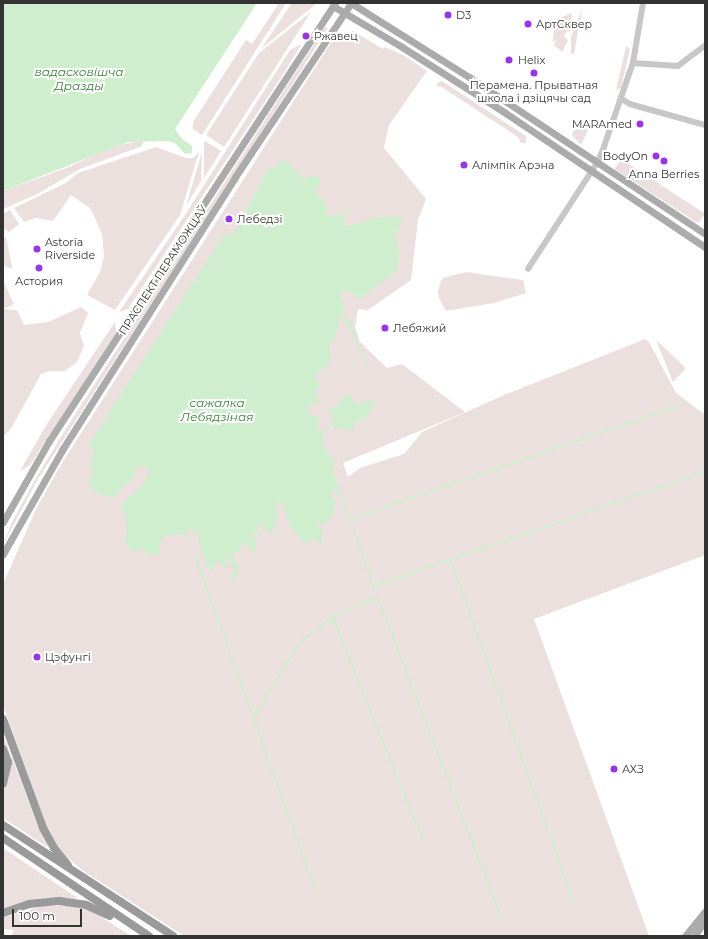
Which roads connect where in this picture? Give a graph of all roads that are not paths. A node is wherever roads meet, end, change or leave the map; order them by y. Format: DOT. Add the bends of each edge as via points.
graph roads {
  1 [pos="351,3"];
  2 [pos="643,3"];
  3 [pos="334,5"];
  4 [pos="344,13"];
  5 [pos="705,46"];
  6 [pos="633,63"];
  7 [pos="622,99"];
  8 [pos="705,125"];
  9 [pos="597,163"];
  10 [pos="591,172"];
  11 [pos="705,234"];
  12 [pos="705,247"];
  13 [pos="528,269"];
  14 [pos="3,522"];
  15 [pos="3,554"];
  16 [pos="3,719"];
  17 [pos="3,750"];
  18 [pos="3,783"];
  19 [pos="3,825"];
  20 [pos="3,838"];
  21 [pos="72,870"];
  22 [pos="705,911"];
  23 [pos="3,913"];
  24 [pos="705,921"];
  25 [pos="127,922"];
  26 [pos="149,936"];
  27 [pos="173,936"];
  28 [pos="685,936"];
  29 [pos="694,936"];
  1 -- 4 [label="main road, ПРАСПЕКТ ПЕРАМОЖЦАЎ"];
  1 -- 9 [label="main road"];
  2 -- 6 [label="street"];
  3 -- 4 [label="main road"];
  3 -- 14 [label="main road, ПРАСПЕКТ ПЕРАМОЖЦАЎ" via="53,434"];
  4 -- 10 [label="main road" via="504,112"];
  4 -- 15 [label="main road, ПРАСПЕКТ ПЕРАМОЖЦАЎ" via="235,177 62,450"];
  5 -- 6 [label="street" via="678,66"];
  6 -- 7 [label="street"];
  7 -- 8 [label="street" via="630,104"];
  7 -- 9 [label="street"];
  9 -- 10 [label="street"];
  9 -- 11 [label="main road"];
  10 -- 12 [label="main road"];
  10 -- 13 [label="street"];
  16 -- 21 [label="highway" via="43,828 54,848"];
  17 -- 18 [label="highway" via="8,762"];
  19 -- 21 [label="highway"];
  20 -- 25 [label="highway"];
  21 -- 27 [label="highway"];
  22 -- 28 [label="main road"];
  23 -- 25 [label="highway" via="36,903 59,901 86,906"];
  24 -- 29 [label="main road"];
  25 -- 26 [label="highway"];
}
